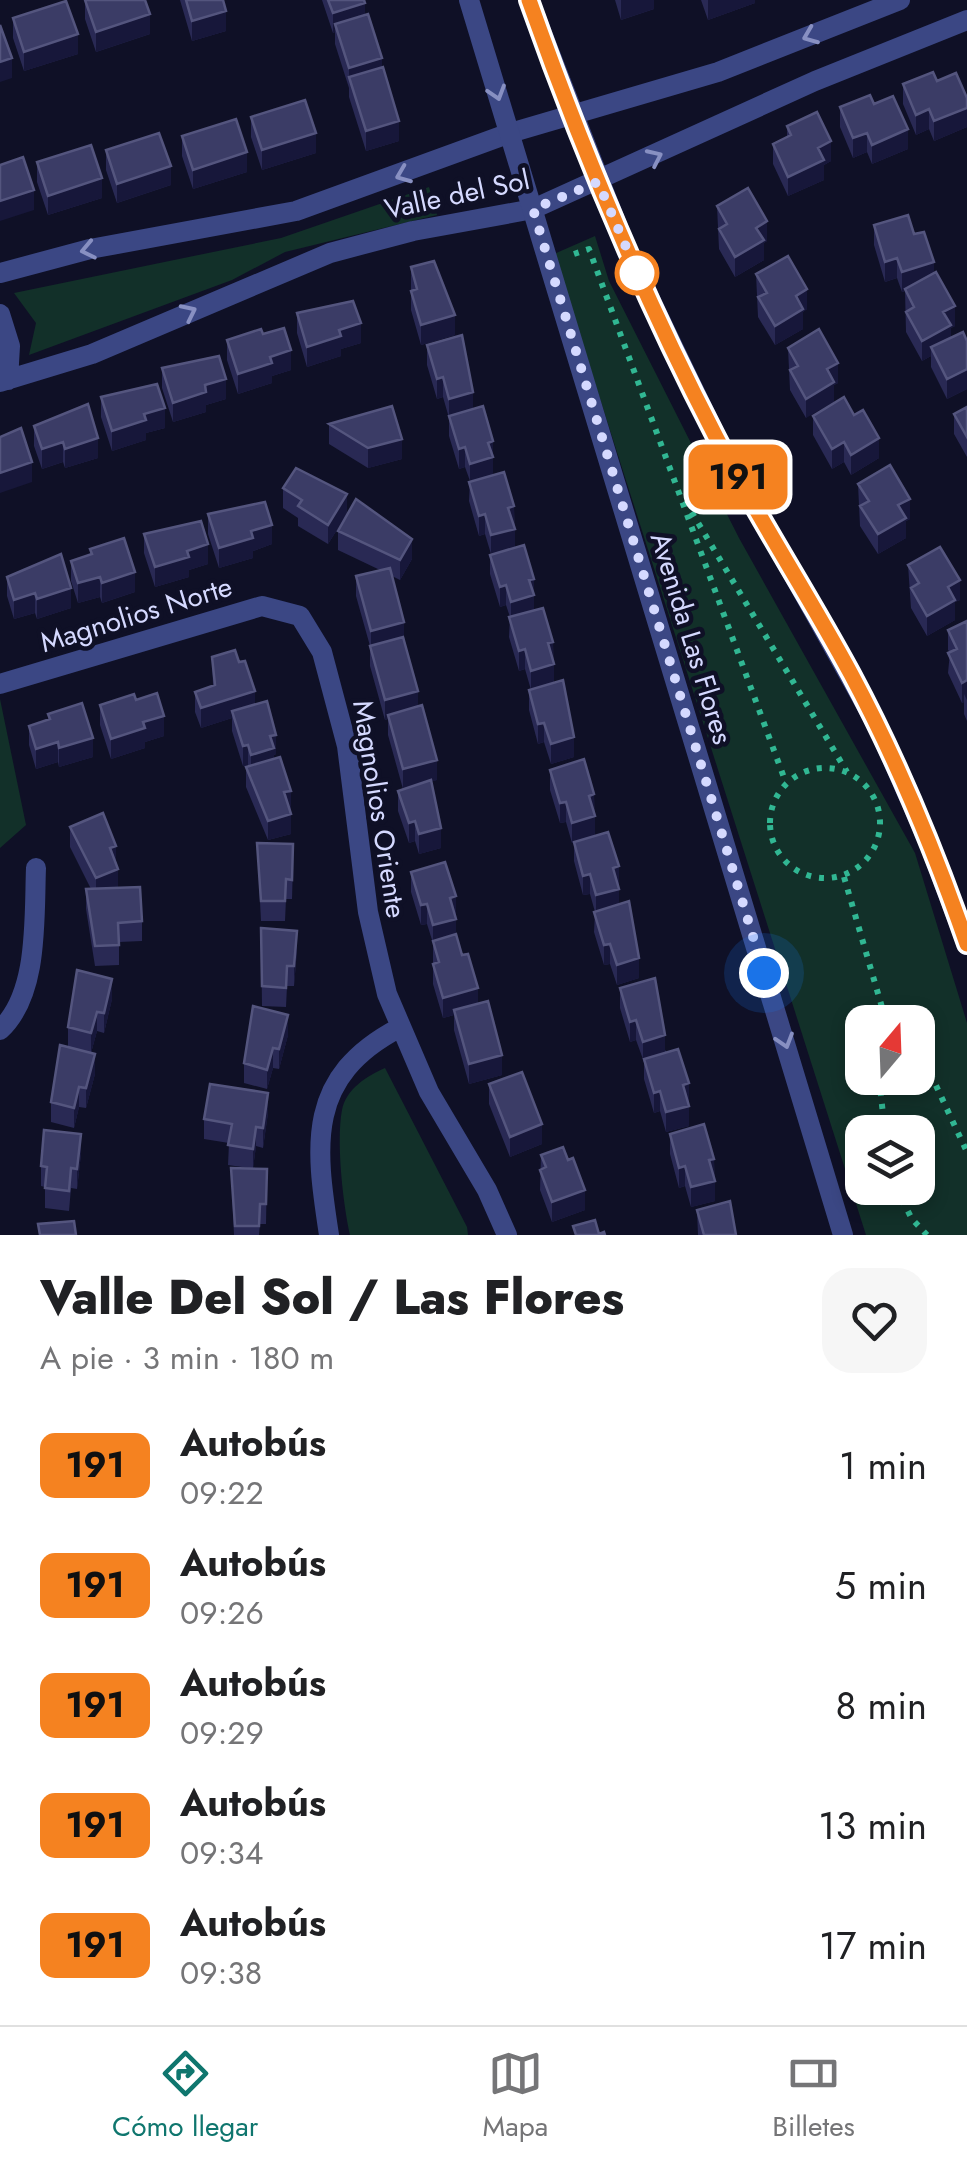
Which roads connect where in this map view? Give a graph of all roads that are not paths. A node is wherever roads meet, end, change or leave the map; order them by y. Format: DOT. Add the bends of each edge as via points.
graph roads {
  1 [pos="469,0"];
  2 [pos="529,0"];
  3 [pos="900,0"];
  4 [pos="967,20"];
  5 [pos="570,114"];
  6 [pos="510,133"];
  7 [pos="598,182"];
  8 [pos="533,209"];
  9 [pos="0,274"];
  10 [pos="0,314"];
  11 [pos="4,381"];
  12 [pos="288,610"];
  13 [pos="1,681"];
  14 [pos="36,868"];
  15 [pos="967,944"];
  16 [pos="399,1028"];
  17 [pos="0,1030"];
  18 [pos="329,1235"];
  19 [pos="507,1235"];
  20 [pos="844,1235"];
  1 -- 6 [label="street, Avenida Las Flores, one-way"];
  2 -- 5 [label="street"];
  3 -- 5 [label="street, Valle del Sol, one-way" via="718,72"];
  7 -- 4 [label="street, Valle del Sol, one-way" via="797,89"];
  5 -- 6 [label="street, Valle del Sol"];
  5 -- 7 [label="street"];
  6 -- 8 [label="street, Avenida Las Flores"];
  6 -- 9 [label="street, Valle del Sol, one-way" via="296,212 90,249"];
  7 -- 8 [label="street, Valle del Sol"];
  7 -- 15 [label="street" via="717,438 878,727"];
  11 -- 8 [label="street, Valle del Sol, one-way" via="92,354 330,253"];
  8 -- 20 [label="street, Avenida Las Flores, one-way"];
  10 -- 11 [label="street, Valle del Sol" via="10,346"];
  12 -- 13 [label="street, Magnolios Norte" via="249,609"];
  12 -- 16 [label="street, Magnolios Oriente" via="316,638 339,710 368,912"];
  14 -- 17 [label="street" via="23,992"];
  16 -- 18 [label="street" via="357,1055 325,1104 321,1166"];
  16 -- 19 [label="street, Magnolios Oriente"];
}
